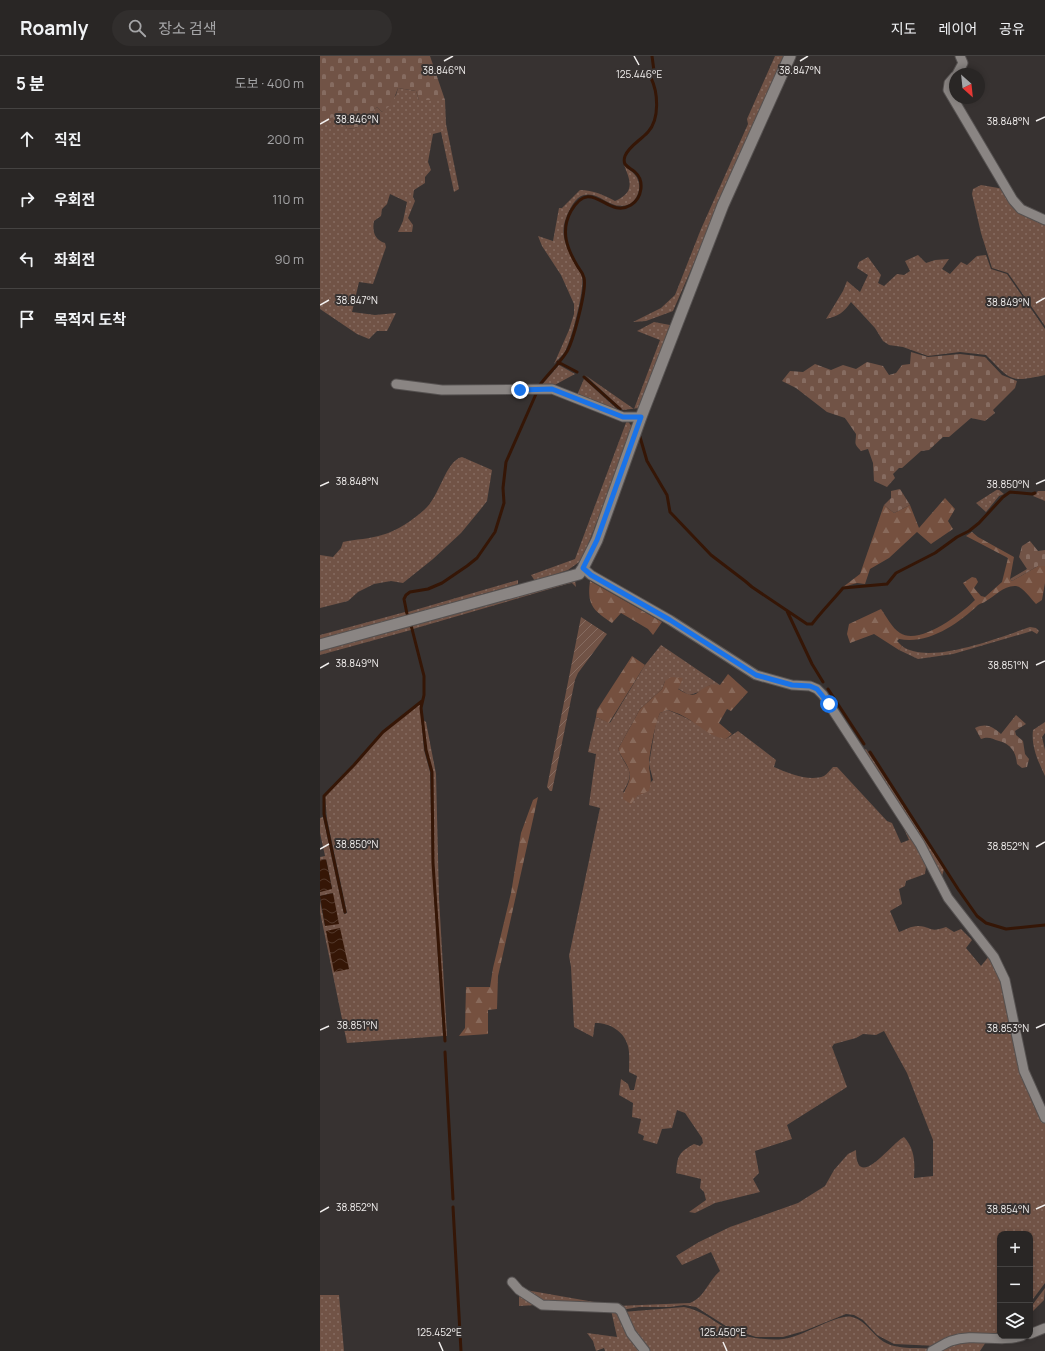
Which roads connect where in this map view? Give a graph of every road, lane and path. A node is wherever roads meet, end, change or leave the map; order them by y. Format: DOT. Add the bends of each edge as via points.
graph roads {
  1 [pos="790,56"];
  2 [pos="960,56"];
  3 [pos="960,68"];
  4 [pos="956,104"];
  5 [pos="1045,220"];
  6 [pos="396,384"];
  7 [pos="641,417"];
  8 [pos="583,568"];
  9 [pos="320,645"];
  10 [pos="1045,1118"];
  11 [pos="512,1282"];
  12 [pos="1045,1328"];
  13 [pos="1033,1333"];
  14 [pos="1006,1339"];
  15 [pos="645,1351"];
  16 [pos="932,1351"];
  1 -- 7 [label="main road" via="723,205"];
  2 -- 3 [label="street" via="963,63"];
  4 -- 5 [label="street" via="1012,200 1021,209"];
  6 -- 7 [label="street" via="442,390 552,389 623,417"];
  7 -- 8 [label="main road" via="597,540"];
  8 -- 9 [label="main road" via="578,574"];
  8 -- 10 [label="street" via="595,578 670,620 756,675 792,685 810,686 823,695 920,844 948,898 994,957 1001,970 1024,1071"];
  11 -- 15 [label="street" via="519,1290 542,1305 617,1308"];
  12 -- 13 [label="street"];
  14 -- 16 [label="street" via="969,1338 952,1341"];
}
